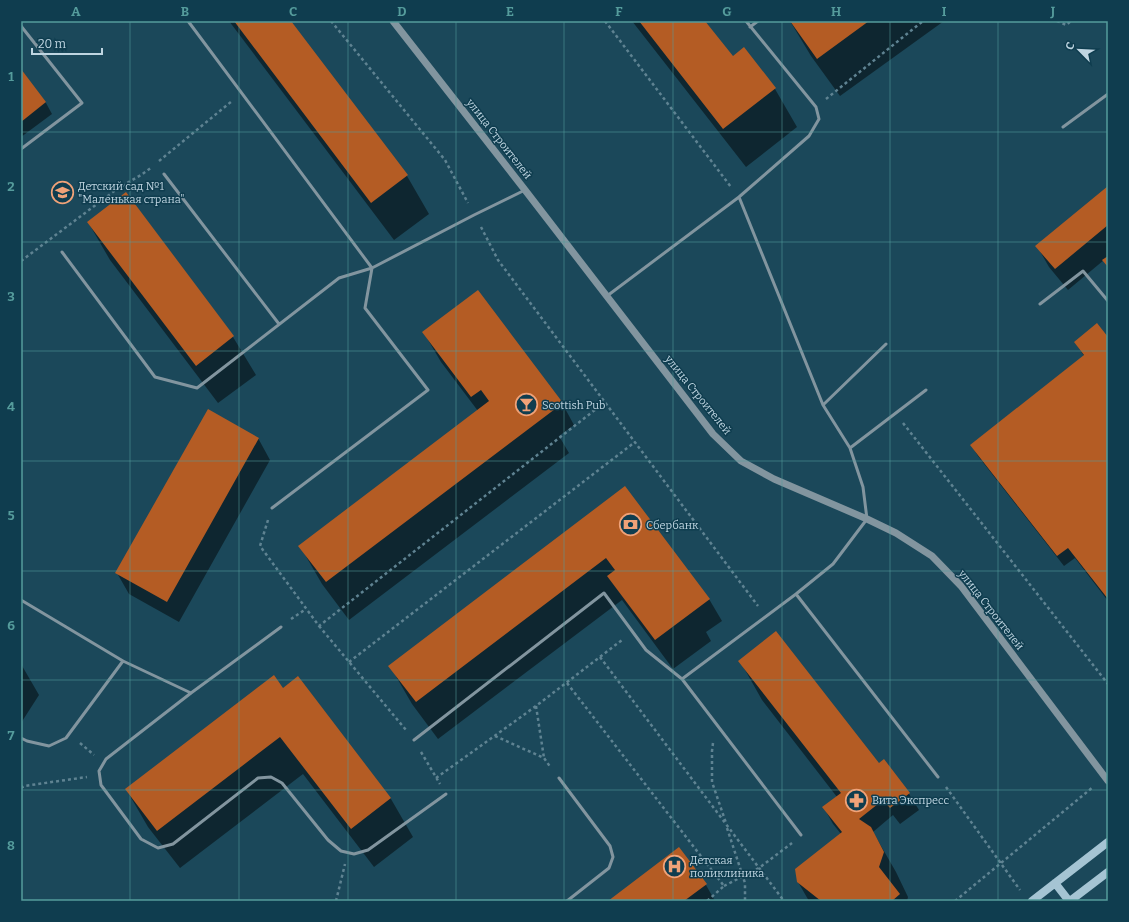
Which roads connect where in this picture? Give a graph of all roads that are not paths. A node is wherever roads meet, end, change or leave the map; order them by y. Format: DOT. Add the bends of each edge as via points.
graph roads {
  1 [pos="188,21"];
  2 [pos="393,21"];
  3 [pos="746,21"];
  4 [pos="758,21"];
  5 [pos="21,26"];
  6 [pos="750,27"];
  7 [pos="1108,94"];
  8 [pos="1063,127"];
  9 [pos="21,149"];
  10 [pos="164,174"];
  11 [pos="525,190"];
  12 [pos="739,197"];
  13 [pos="62,252"];
  14 [pos="372,268"];
  15 [pos="607,296"];
  16 [pos="1108,301"];
  17 [pos="1040,304"];
  18 [pos="279,324"];
  19 [pos="886,344"];
  20 [pos="926,390"];
  21 [pos="823,405"];
  22 [pos="850,448"];
  23 [pos="272,508"];
  24 [pos="867,519"];
  25 [pos="796,594"];
  26 [pos="21,600"];
  27 [pos="281,627"];
  28 [pos="123,661"];
  29 [pos="682,679"];
  30 [pos="191,693"];
  31 [pos="21,738"];
  32 [pos="414,740"];
  33 [pos="938,777"];
  34 [pos="559,778"];
  35 [pos="1106,779"];
  36 [pos="446,794"];
  37 [pos="802,835"];
  38 [pos="1108,842"];
  39 [pos="1108,872"];
  40 [pos="1055,883"];
  41 [pos="567,901"];
  42 [pos="1032,901"];
  43 [pos="1070,901"];
  1 -- 14 [label="lane"];
  2 -- 11 [label="street, улица Строителей"];
  3 -- 6 [label="lane"];
  4 -- 6 [label="lane"];
  5 -- 9 [label="lane" via="82,103"];
  6 -- 12 [label="lane" via="816,107 819,119 809,136"];
  7 -- 8 [label="lane"];
  10 -- 18 [label="lane"];
  11 -- 14 [label="lane"];
  11 -- 15 [label="street, улица Строителей"];
  12 -- 15 [label="lane"];
  12 -- 21 [label="lane"];
  13 -- 18 [label="lane" via="155,377 197,388"];
  14 -- 18 [label="lane" via="340,278"];
  14 -- 23 [label="lane" via="365,308 428,390"];
  15 -- 24 [label="street, улица Строителей" via="713,434 741,461 774,479"];
  16 -- 17 [label="lane" via="1083,271"];
  19 -- 21 [label="lane"];
  20 -- 22 [label="lane"];
  21 -- 22 [label="lane"];
  22 -- 24 [label="lane" via="863,487"];
  24 -- 25 [label="lane" via="833,564"];
  24 -- 35 [label="street, улица Строителей" via="896,533 932,556 961,586"];
  25 -- 29 [label="lane"];
  25 -- 33 [label="lane"];
  26 -- 28 [label="lane"];
  27 -- 30 [label="lane"];
  28 -- 30 [label="lane"];
  28 -- 31 [label="lane" via="66,738 49,746"];
  29 -- 32 [label="lane" via="646,650 604,593"];
  29 -- 37 [label="lane"];
  30 -- 36 [label="lane" via="106,759 99,771 101,785 141,839 158,848 172,844 258,778 272,777 282,783 328,840 341,851 354,854 368,850"];
  34 -- 41 [label="lane" via="610,846 613,857 609,868"];
  38 -- 40 [label="main road"];
  39 -- 43 [label="main road"];
  40 -- 42 [label="main road"];
  40 -- 43 [label="main road"];
}
